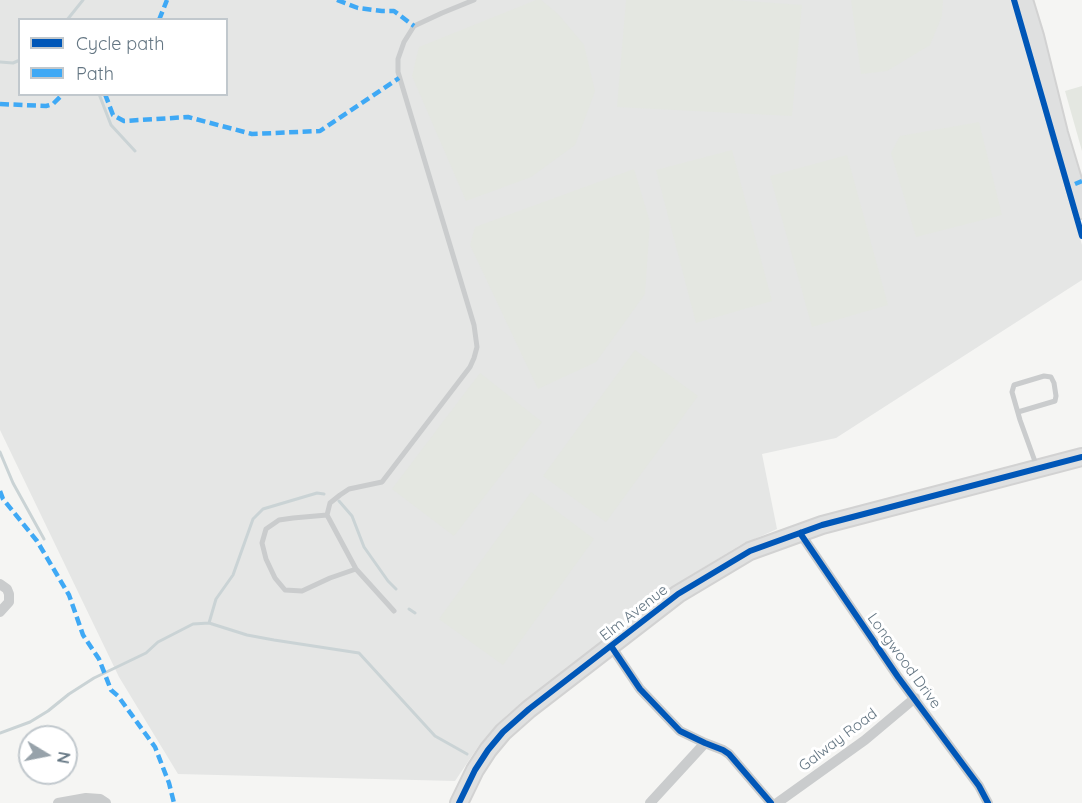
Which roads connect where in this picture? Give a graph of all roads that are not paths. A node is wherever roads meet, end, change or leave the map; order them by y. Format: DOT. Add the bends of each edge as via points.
graph roads {
  1 [pos="474,0"];
  2 [pos="1024,0"];
  3 [pos="1082,210"];
  4 [pos="1018,412"];
  5 [pos="1082,457"];
  6 [pos="1037,469"];
  7 [pos="327,515"];
  8 [pos="800,533"];
  9 [pos="356,569"];
  10 [pos="0,584"];
  11 [pos="394,610"];
  12 [pos="0,612"];
  13 [pos="611,646"];
  14 [pos="915,698"];
  15 [pos="705,743"];
  16 [pos="58,803"];
  17 [pos="106,803"];
  18 [pos="459,803"];
  19 [pos="650,803"];
  20 [pos="771,803"];
  21 [pos="777,803"];
  22 [pos="988,803"];
  1 -- 7 [label="lane" via="414,27 404,42 398,72 474,325 474,358 382,482 340,495 330,503"];
  2 -- 3 [label="main road"];
  4 -- 4 [label="lane" via="1012,392 1014,385 1051,377 1055,401"];
  4 -- 6 [label="lane"];
  5 -- 6 [label="main road, Elm Avenue"];
  6 -- 8 [label="main road, Elm Avenue"];
  7 -- 9 [label="lane"];
  7 -- 9 [label="lane" via="279,520 266,529 262,543 275,578 285,590 302,591"];
  8 -- 13 [label="main road, Elm Avenue" via="750,552 678,594"];
  8 -- 14 [label="street, Longwood Drive"];
  9 -- 11 [label="lane"];
  10 -- 12 [label="street" via="9,594 9,602"];
  13 -- 15 [label="street" via="640,688 680,731"];
  13 -- 18 [label="main road, Elm Avenue" via="503,732 475,770"];
  14 -- 21 [label="street, Galway Road" via="865,740"];
  14 -- 22 [label="street, Longwood Drive"];
  15 -- 19 [label="street"];
  15 -- 20 [label="street" via="729,754"];
  16 -- 17 [label="street" via="86,798"];
}
